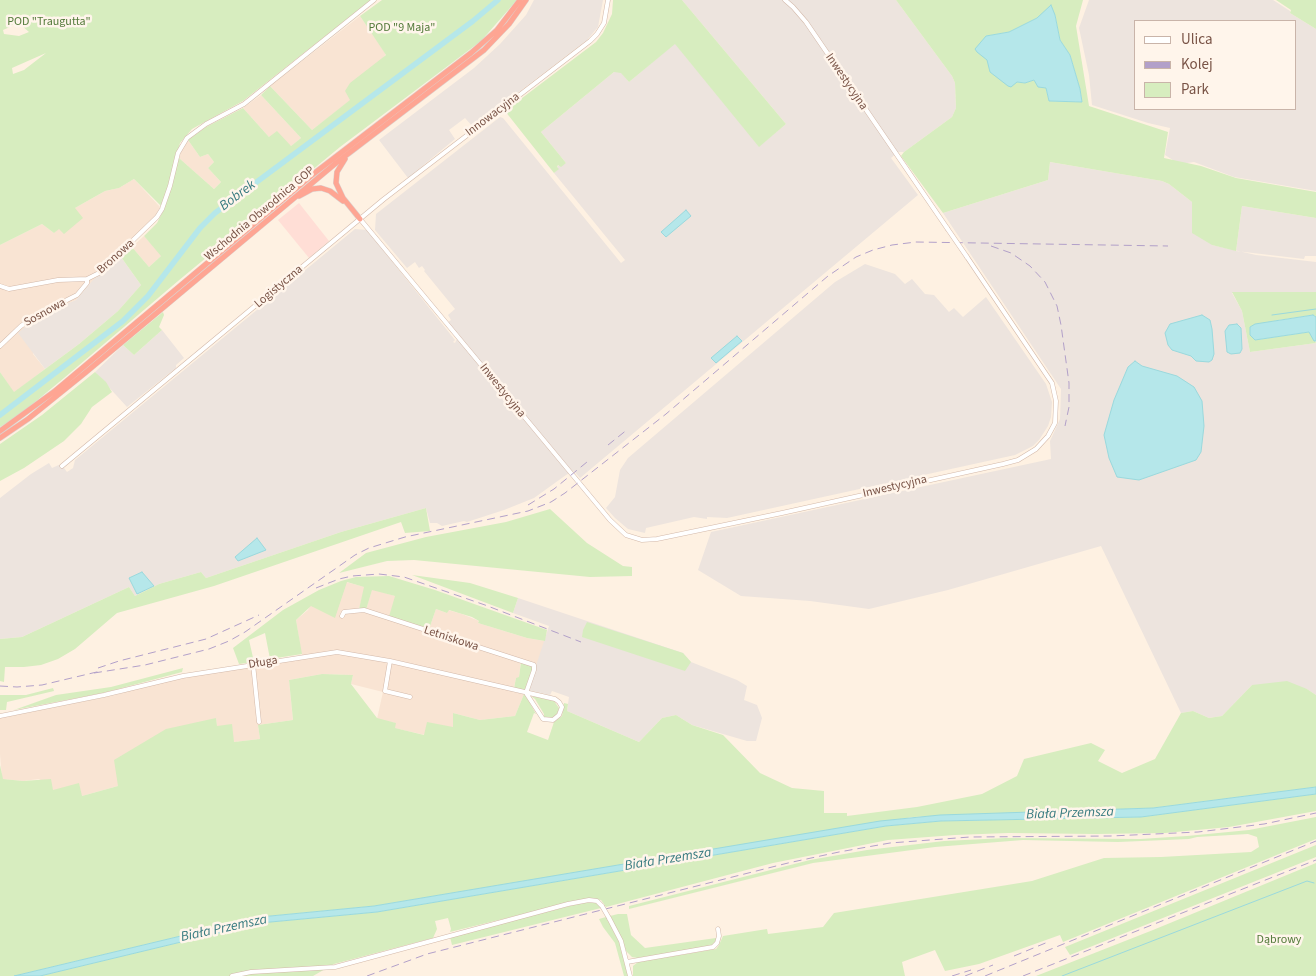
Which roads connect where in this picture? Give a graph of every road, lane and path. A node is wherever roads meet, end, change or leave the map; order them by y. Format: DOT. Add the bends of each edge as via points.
graph roads {
  1 [pos="374,0"];
  2 [pos="520,0"];
  3 [pos="526,0"];
  4 [pos="608,0"];
  5 [pos="784,0"];
  6 [pos="363,141"];
  7 [pos="285,204"];
  8 [pos="349,206"];
  9 [pos="360,219"];
  10 [pos="87,279"];
  11 [pos="0,286"];
  12 [pos="0,346"];
  13 [pos="0,431"];
  14 [pos="0,438"];
  15 [pos="62,466"];
  16 [pos="342,616"];
  17 [pos="390,662"];
  18 [pos="253,664"];
  19 [pos="526,693"];
  20 [pos="410,697"];
  21 [pos="0,716"];
  22 [pos="259,722"];
  23 [pos="718,929"];
  24 [pos="627,962"];
  25 [pos="232,976"];
  26 [pos="630,976"];
  1 -- 10 [label="street, Bronowa" via="244,104 187,138 178,153 170,186 157,217 99,273"];
  2 -- 13 [label="highway, Wschodnia Obwodnica GOP" via="497,30 472,53 318,170 55,391"];
  3 -- 6 [label="highway, Wschodnia Obwodnica GOP" via="484,50"];
  4 -- 9 [label="street, Innowacyjna" via="604,23 590,41"];
  5 -- 9 [label="street, Inwestycyjna, bridge" via="806,22 1052,383 1056,401 1055,423 1036,450 1018,460 657,539 642,540 626,535 610,520"];
  6 -- 7 [label="highway, Wschodnia Obwodnica GOP"];
  6 -- 8 [label="highway" via="337,172 338,188"];
  7 -- 8 [label="highway" via="312,189 321,188"];
  7 -- 14 [label="highway, Wschodnia Obwodnica GOP" via="85,373"];
  8 -- 9 [label="highway"];
  9 -- 15 [label="street, Logistyczna"];
  10 -- 11 [label="street, Bronowa" via="58,280 9,289"];
  10 -- 12 [label="street, Sosnowa" via="77,295 37,315"];
  16 -- 19 [label="street, Letniskowa" via="344,612 364,610 534,665"];
  17 -- 18 [label="street, Długa" via="337,652"];
  17 -- 19 [label="street, Długa"];
  17 -- 20 [label="street" via="385,691"];
  18 -- 21 [label="street, Długa" via="160,680"];
  18 -- 22 [label="street"];
  19 -- 19 [label="street, Długa" via="541,716 547,720 556,719 561,710 559,702"];
  23 -- 24 [label="street" via="719,936 713,947"];
  24 -- 25 [label="street, bridge" via="621,940 602,906 589,900 335,967"];
  24 -- 26 [label="street"];
}
